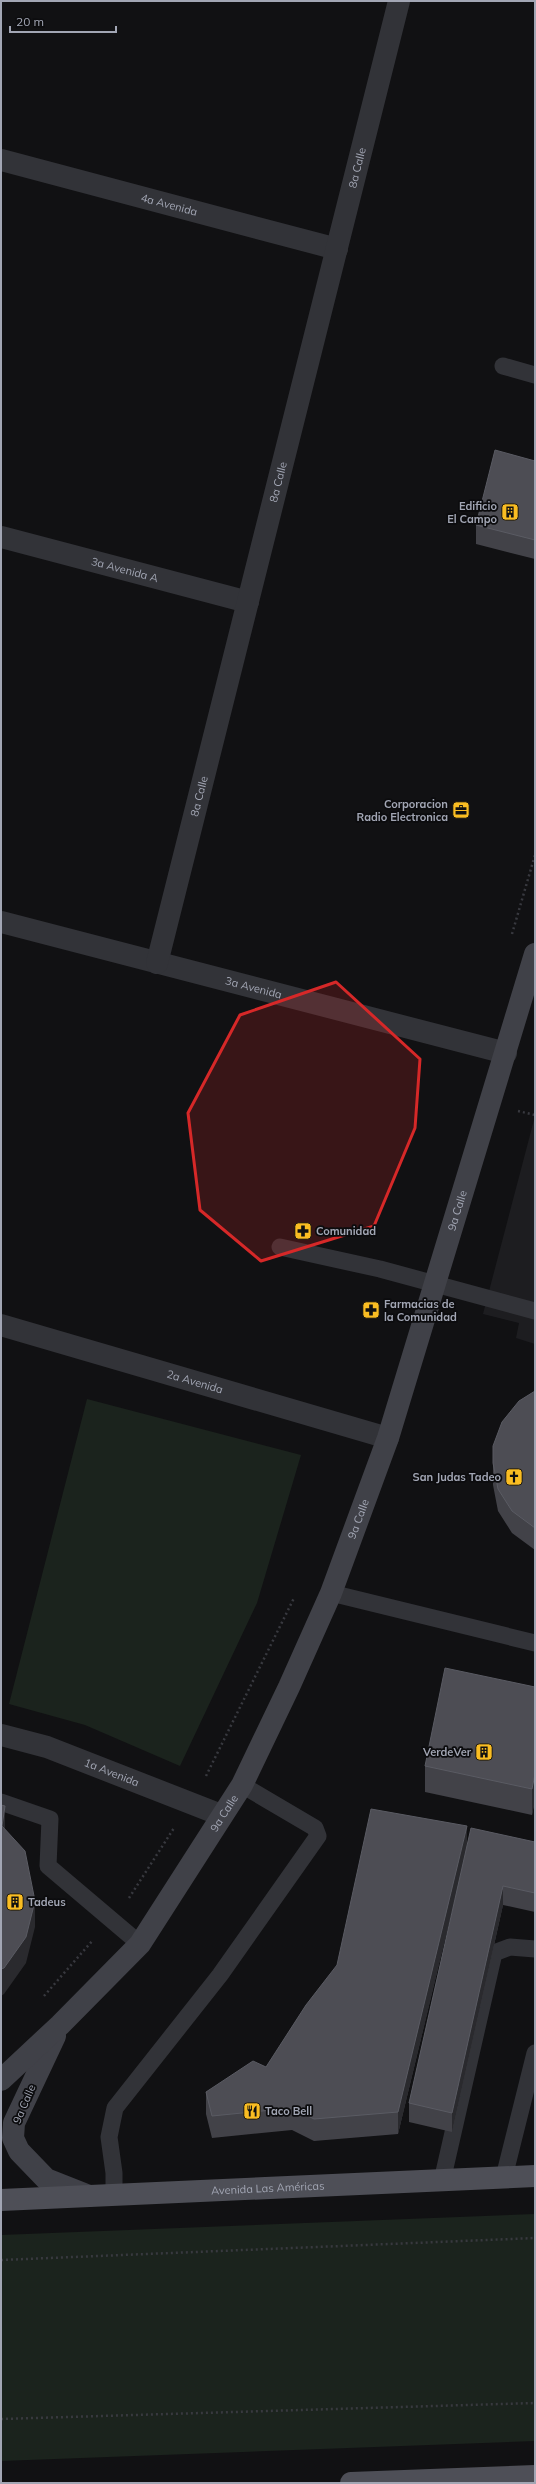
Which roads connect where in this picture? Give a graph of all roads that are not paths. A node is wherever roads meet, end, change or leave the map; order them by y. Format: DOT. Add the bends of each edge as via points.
graph roads {
  1 [pos="399,1"];
  2 [pos="1,160"];
  3 [pos="337,249"];
  4 [pos="503,366"];
  5 [pos="535,375"];
  6 [pos="1,537"];
  7 [pos="248,602"];
  8 [pos="1,922"];
  9 [pos="535,954"];
  10 [pos="157,963"];
  11 [pos="531,981"];
  12 [pos="506,1053"];
  13 [pos="280,1247"];
  14 [pos="436,1284"];
  15 [pos="535,1311"];
  16 [pos="1,1325"];
  17 [pos="388,1438"];
  18 [pos="331,1593"];
  19 [pos="535,1643"];
  20 [pos="1,1735"];
  21 [pos="242,1785"];
  22 [pos="1,1802"];
  23 [pos="221,1815"];
  24 [pos="140,1944"];
  25 [pos="535,1949"];
  26 [pos="60,2025"];
  27 [pos="535,2053"];
  28 [pos="1,2080"];
  29 [pos="535,2176"];
  30 [pos="504,2177"];
  31 [pos="442,2181"];
  32 [pos="89,2196"];
  33 [pos="114,2196"];
  34 [pos="1,2200"];
  35 [pos="535,2476"];
  36 [pos="413,2482"];
  37 [pos="351,2483"];
  1 -- 3 [label="street, 8a Calle"];
  2 -- 3 [label="street, 4a Avenida"];
  3 -- 7 [label="street, 8a Calle"];
  4 -- 5 [label="lane"];
  6 -- 7 [label="street, 3a Avenida A"];
  7 -- 10 [label="street, 8a Calle"];
  8 -- 10 [label="street, 3a Avenida"];
  9 -- 11 [label="street, 9a Calle"];
  10 -- 12 [label="street, 3a Avenida"];
  11 -- 12 [label="street, 9a Calle"];
  12 -- 14 [label="street, 9a Calle"];
  13 -- 14 [label="lane"];
  14 -- 15 [label="lane"];
  14 -- 17 [label="street, 9a Calle"];
  16 -- 17 [label="street, 2a Avenida"];
  17 -- 18 [label="street, 9a Calle"];
  18 -- 19 [label="lane"];
  18 -- 21 [label="street, 9a Calle"];
  20 -- 23 [label="street, 1a Avenida" via="47,1747"];
  21 -- 23 [label="street, 9a Calle"];
  21 -- 33 [label="lane" via="315,1828 318,1836 220,1974 115,2108 109,2136"];
  22 -- 24 [label="lane" via="50,1819 48,1866"];
  23 -- 24 [label="street, 9a Calle"];
  24 -- 26 [label="street, 9a Calle"];
  25 -- 31 [label="lane" via="510,1947 494,1953"];
  26 -- 28 [label="street, 9a Calle"];
  26 -- 32 [label="street, 9a Calle" via="14,2123 13,2138 19,2151 46,2179"];
  27 -- 30 [label="lane"];
  29 -- 30 [label="main road, Avenida Las Américas"];
  30 -- 31 [label="main road, Avenida Las Américas"];
  31 -- 33 [label="main road, Avenida Las Américas"];
  32 -- 33 [label="main road, Avenida Las Américas"];
  32 -- 34 [label="main road, Avenida Las Américas"];
  35 -- 36 [label="main road"];
  36 -- 37 [label="main road"];
}
